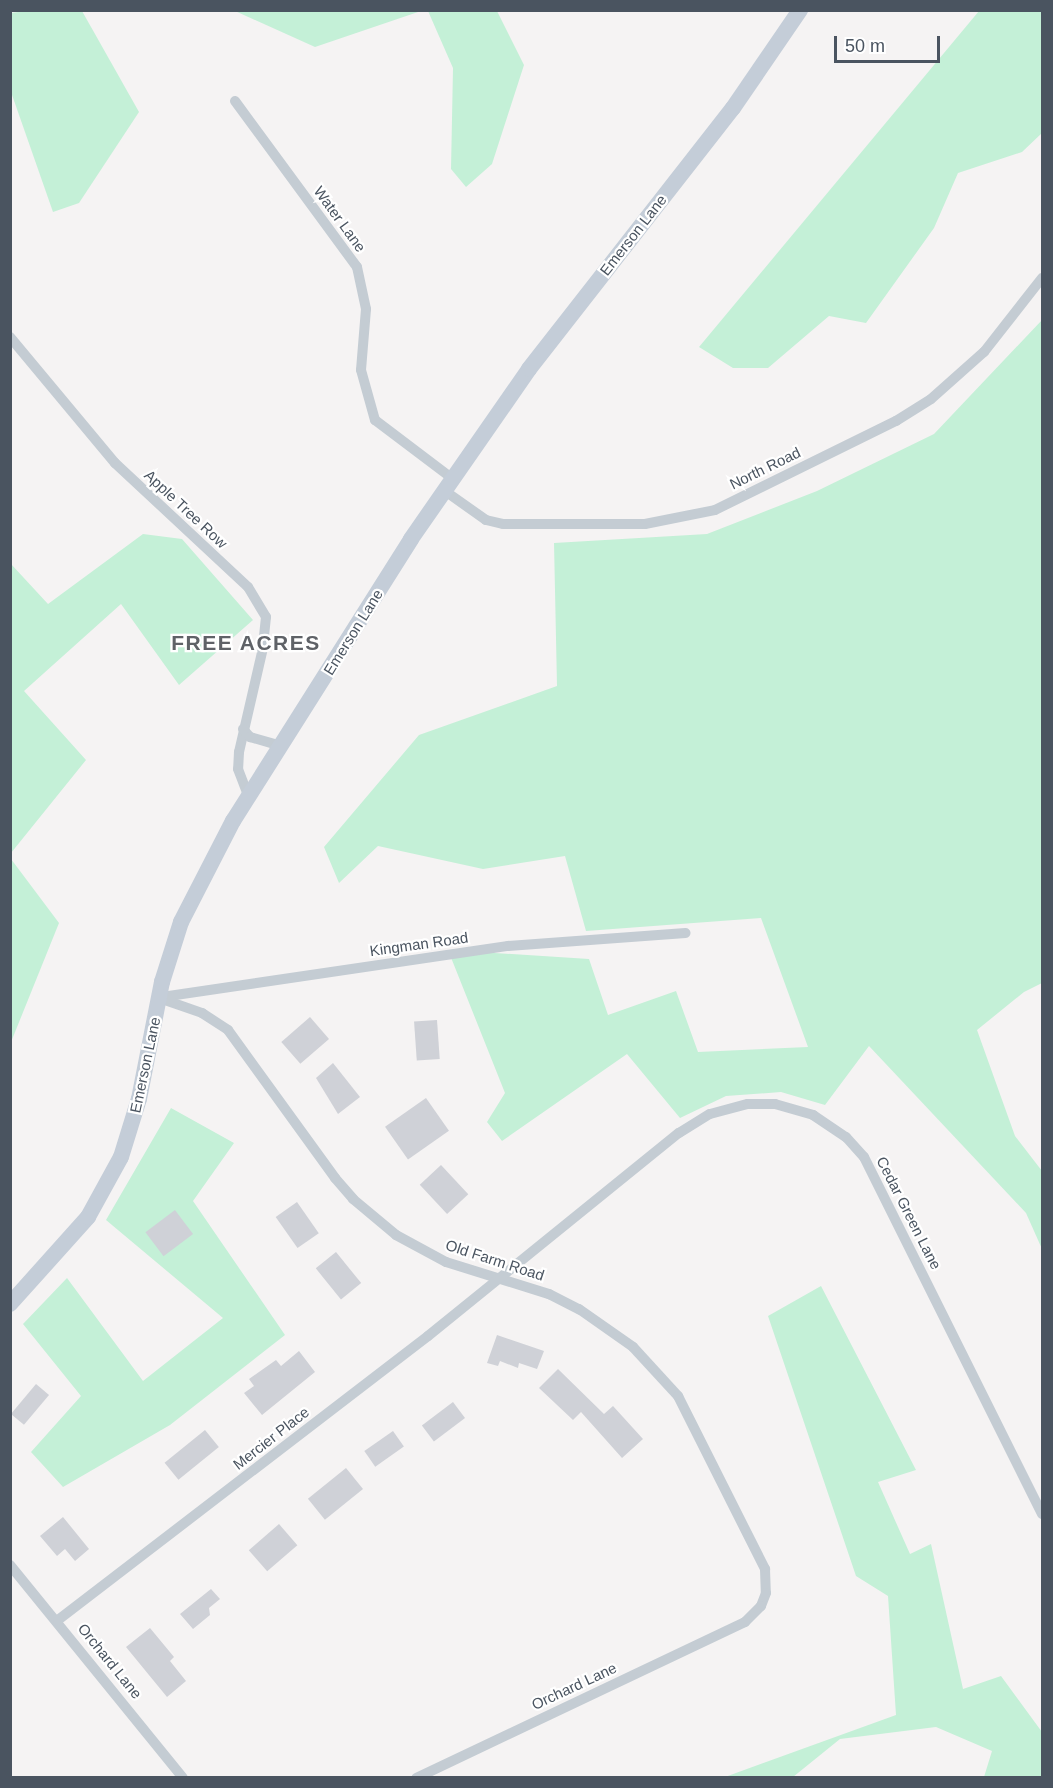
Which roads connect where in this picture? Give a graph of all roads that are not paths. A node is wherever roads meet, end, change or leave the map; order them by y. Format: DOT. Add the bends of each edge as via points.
graph roads {
  1 [pos="800,10"];
  2 [pos="235,101"];
  3 [pos="1042,278"];
  4 [pos="10,337"];
  5 [pos="449,485"];
  6 [pos="243,729"];
  7 [pos="282,746"];
  8 [pos="249,798"];
  9 [pos="686,933"];
  10 [pos="159,998"];
  11 [pos="501,1277"];
  12 [pos="13,1296"];
  13 [pos="1042,1514"];
  14 [pos="10,1565"];
  15 [pos="58,1620"];
  16 [pos="745,1622"];
  17 [pos="183,1778"];
  18 [pos="416,1778"];
  1 -- 5 [label="street, Emerson Lane" via="733,108 529,369"];
  2 -- 5 [label="street, Water Lane" via="357,267 366,309 361,370 375,420"];
  3 -- 5 [label="street, North Road" via="984,352 931,399 896,421 715,510 645,524 503,524 486,520"];
  4 -- 6 [label="street, Apple Tree Row" via="115,463 248,587 266,617 263,648"];
  5 -- 7 [label="street, Emerson Lane"];
  6 -- 7 [label="street" via="250,736"];
  6 -- 8 [label="street, Apple Tree Row" via="238,769"];
  7 -- 8 [label="street, Emerson Lane"];
  8 -- 10 [label="street, Emerson Lane" via="203,874 181,922"];
  9 -- 10 [label="street, Kingman Road" via="508,946"];
  10 -- 11 [label="street, Old Farm Road" via="202,1013 228,1030 335,1178 374,1218 437,1258"];
  10 -- 12 [label="street, Emerson Lane" via="135,1116 116,1167 88,1217"];
  11 -- 13 [label="street, Cedar Green Lane" via="698,1120 748,1104 788,1107 813,1115 846,1137 871,1168"];
  11 -- 15 [label="street, Mercier Place"];
  11 -- 16 [label="street, Old Farm Road" via="549,1294 607,1327 657,1371 678,1396 765,1569 766,1593 761,1606"];
  14 -- 15 [label="street, Orchard Lane"];
  15 -- 17 [label="street, Orchard Lane"];
  16 -- 18 [label="street, Orchard Lane"];
}
